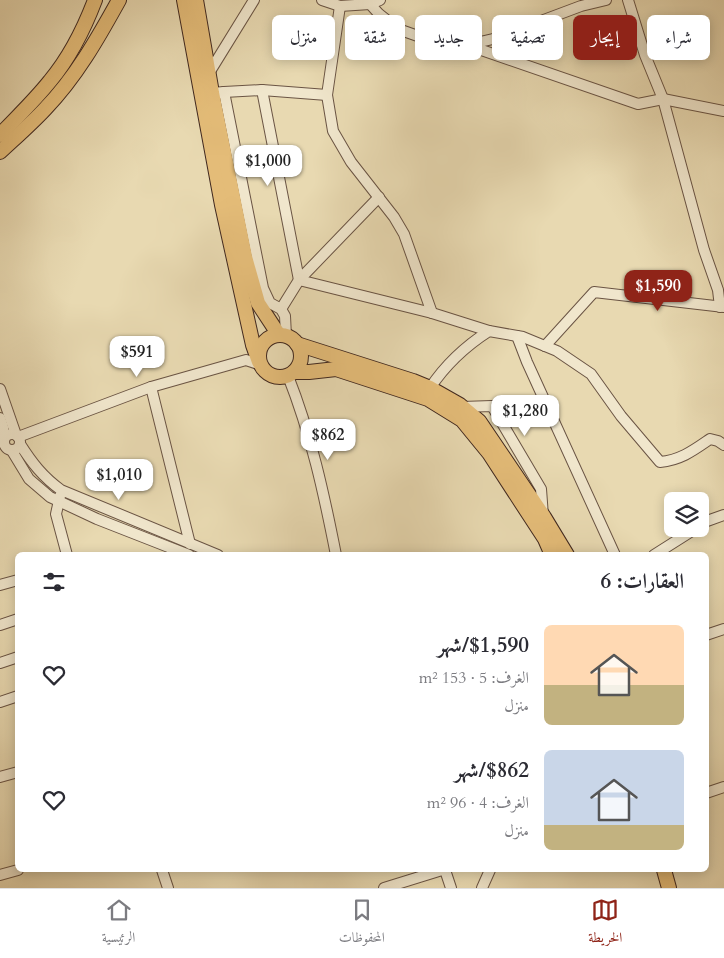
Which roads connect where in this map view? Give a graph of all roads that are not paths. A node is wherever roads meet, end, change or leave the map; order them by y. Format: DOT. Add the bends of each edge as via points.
graph roads {
  1 [pos="95,0"];
  2 [pos="119,0"];
  3 [pos="184,0"];
  4 [pos="196,0"];
  5 [pos="254,0"];
  6 [pos="322,0"];
  7 [pos="628,0"];
  8 [pos="602,1"];
  9 [pos="375,2"];
  10 [pos="340,6"];
  11 [pos="415,35"];
  12 [pos="482,42"];
  13 [pos="482,50"];
  14 [pos="209,74"];
  15 [pos="262,90"];
  16 [pos="218,92"];
  17 [pos="327,95"];
  18 [pos="663,99"];
  19 [pos="724,111"];
  20 [pos="0,135"];
  21 [pos="0,152"];
  22 [pos="379,197"];
  23 [pos="299,280"];
  24 [pos="722,307"];
  25 [pos="281,309"];
  26 [pos="432,313"];
  27 [pos="488,331"];
  28 [pos="517,336"];
  29 [pos="287,338"];
  30 [pos="544,346"];
  31 [pos="260,363"];
  32 [pos="291,374"];
  33 [pos="151,386"];
  34 [pos="430,388"];
  35 [pos="0,390"];
  36 [pos="462,407"];
  37 [pos="0,418"];
  38 [pos="10,443"];
  39 [pos="724,444"];
  40 [pos="61,490"];
  41 [pos="58,502"];
  42 [pos="724,515"];
  43 [pos="544,517"];
  44 [pos="709,520"];
  45 [pos="682,537"];
  46 [pos="190,544"];
  47 [pos="67,552"];
  48 [pos="182,552"];
  49 [pos="210,552"];
  50 [pos="335,552"];
  51 [pos="551,552"];
  52 [pos="565,552"];
  53 [pos="614,552"];
  54 [pos="659,552"];
  55 [pos="15,581"];
  56 [pos="0,586"];
  57 [pos="15,620"];
  58 [pos="0,625"];
  59 [pos="724,629"];
  60 [pos="709,634"];
  61 [pos="15,659"];
  62 [pos="0,663"];
  63 [pos="15,697"];
  64 [pos="0,702"];
  65 [pos="15,773"];
  66 [pos="0,778"];
  67 [pos="724,788"];
  68 [pos="709,789"];
  69 [pos="15,871"];
  70 [pos="163,872"];
  71 [pos="437,872"];
  72 [pos="445,872"];
  73 [pos="489,872"];
  74 [pos="665,872"];
  75 [pos="0,875"];
  76 [pos="168,888"];
  77 [pos="384,888"];
  78 [pos="451,888"];
  79 [pos="482,888"];
  80 [pos="669,888"];
  1 -- 20 [label="main road" via="86,24 61,66"];
  2 -- 21 [label="main road" via="96,42 68,82"];
  3 -- 31 [label="main road" via="222,205"];
  4 -- 14 [label="main road"];
  5 -- 14 [label="street"];
  6 -- 10 [label="street"];
  7 -- 18 [label="street"];
  8 -- 12 [label="street"];
  9 -- 10 [label="street"];
  9 -- 11 [label="street" via="379,14 398,30"];
  10 -- 17 [label="street"];
  13 -- 18 [label="street" via="638,104"];
  14 -- 16 [label="main road"];
  15 -- 16 [label="street"];
  15 -- 17 [label="street"];
  15 -- 23 [label="street"];
  16 -- 25 [label="street" via="263,288 270,302"];
  16 -- 29 [label="main road" via="245,257 258,303"];
  17 -- 22 [label="street" via="333,131 351,162"];
  18 -- 19 [label="street"];
  18 -- 24 [label="street"];
  22 -- 23 [label="street"];
  22 -- 26 [label="street" via="404,234"];
  23 -- 25 [label="street"];
  23 -- 26 [label="street"];
  24 -- 30 [label="street" via="594,292"];
  25 -- 29 [label="street"];
  26 -- 27 [label="street"];
  27 -- 28 [label="street"];
  27 -- 34 [label="street" via="469,344"];
  28 -- 30 [label="street"];
  28 -- 53 [label="street"];
  29 -- 31 [label="main road" via="272,337 263,343"];
  29 -- 32 [label="main road" via="299,348 301,358"];
  29 -- 34 [label="main road"];
  30 -- 39 [label="street" via="557,350 591,374 660,462 684,457 710,439"];
  31 -- 32 [label="main road" via="268,374 275,377"];
  31 -- 33 [label="street" via="246,360"];
  32 -- 50 [label="street" via="323,490"];
  32 -- 51 [label="main road" via="336,369 428,399 462,420 489,453"];
  33 -- 38 [label="street"];
  33 -- 46 [label="street"];
  34 -- 36 [label="main road"];
  35 -- 38 [label="street"];
  36 -- 43 [label="main road" via="479,421"];
  36 -- 43 [label="street" via="492,406 541,489"];
  37 -- 38 [label="street"];
  38 -- 40 [label="street"];
  38 -- 41 [label="street" via="29,479"];
  40 -- 41 [label="street"];
  40 -- 46 [label="street"];
  41 -- 47 [label="street" via="56,514"];
  41 -- 48 [label="street"];
  42 -- 44 [label="street"];
  43 -- 52 [label="main road"];
  45 -- 54 [label="street"];
  46 -- 49 [label="street"];
  55 -- 56 [label="street"];
  57 -- 58 [label="street"];
  59 -- 60 [label="street"];
  61 -- 62 [label="street"];
  63 -- 64 [label="street"];
  65 -- 66 [label="street"];
  67 -- 68 [label="street"];
  69 -- 75 [label="street"];
  70 -- 76 [label="street"];
  71 -- 77 [label="street"];
  72 -- 78 [label="street"];
  73 -- 79 [label="street"];
  74 -- 80 [label="main road"];
}
